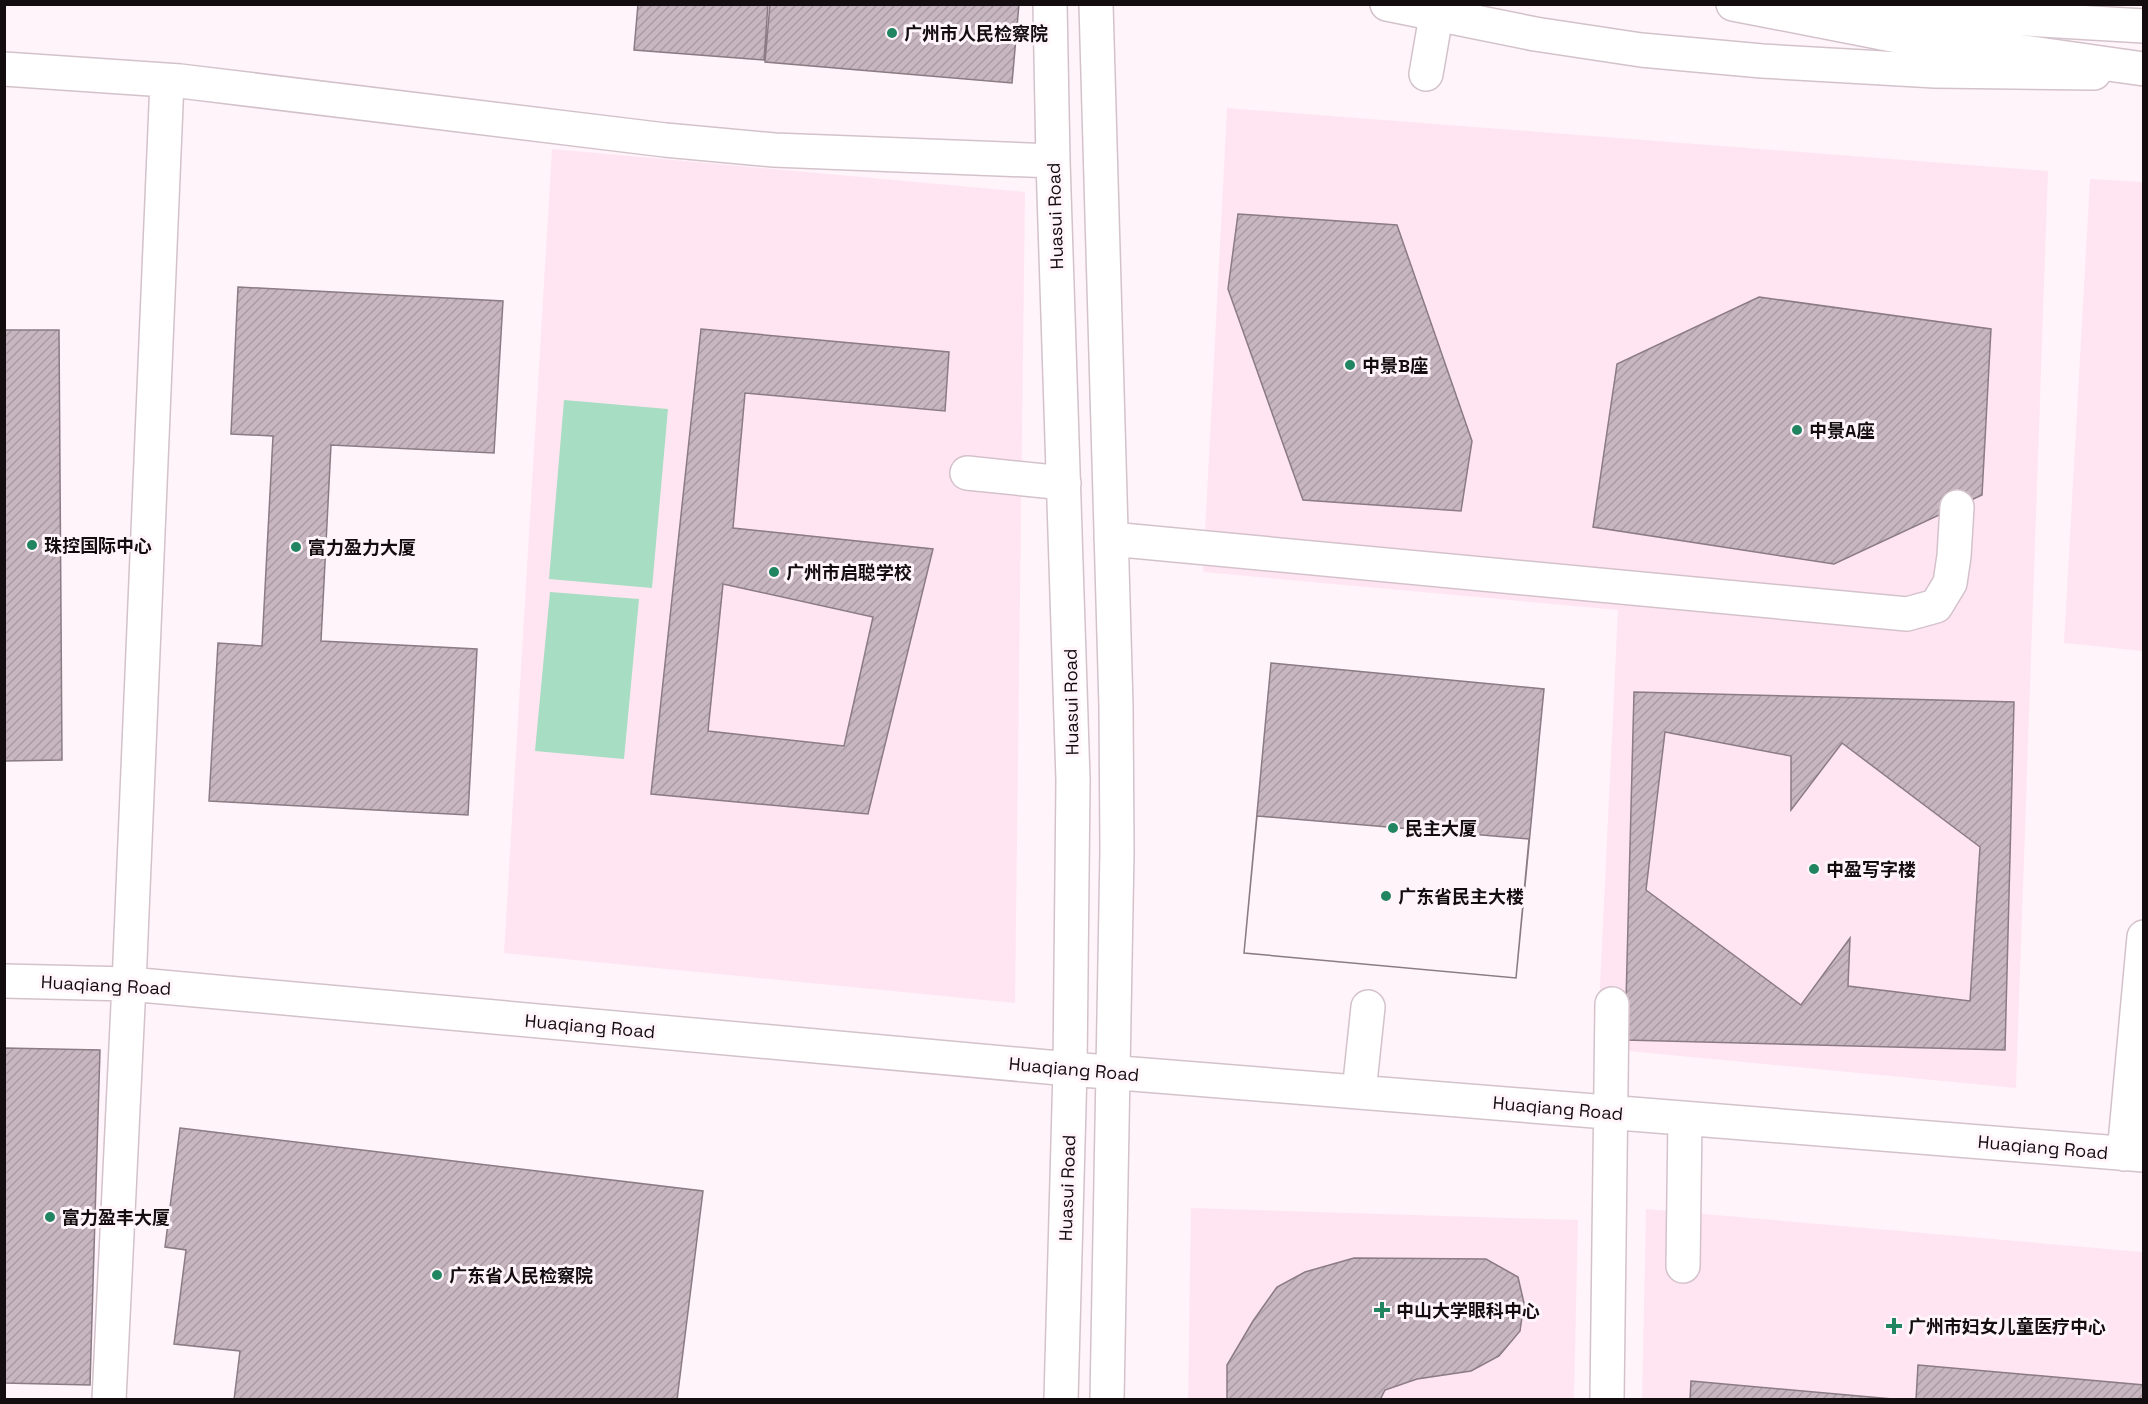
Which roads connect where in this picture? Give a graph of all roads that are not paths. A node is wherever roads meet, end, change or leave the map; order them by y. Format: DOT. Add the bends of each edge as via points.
graph roads {
  1 [pos="1050,4"];
  2 [pos="1096,4"];
  3 [pos="1387,4"];
  4 [pos="1733,4"];
  5 [pos="1786,4"];
  6 [pos="1436,16"];
  7 [pos="2144,26"];
  8 [pos="4,69"];
  9 [pos="2144,69"];
  10 [pos="1426,74"];
  11 [pos="2144,76"];
  12 [pos="167,81"];
  13 [pos="1053,161"];
  14 [pos="968,473"];
  15 [pos="1064,483"];
  16 [pos="1958,507"];
  17 [pos="1111,539"];
  18 [pos="2144,937"];
  19 [pos="4,981"];
  20 [pos="129,984"];
  21 [pos="1612,1004"];
  22 [pos="1368,1007"];
  23 [pos="1070,1069"];
  24 [pos="1114,1072"];
  25 [pos="1359,1092"];
  26 [pos="1611,1113"];
  27 [pos="1685,1119"];
  28 [pos="2134,1154"];
  29 [pos="1683,1266"];
  30 [pos="109,1400"];
  31 [pos="1061,1400"];
  32 [pos="1107,1400"];
  33 [pos="1607,1400"];
  1 -- 13 [label="main road, Huasui Road"];
  2 -- 17 [label="main road"];
  3 -- 6 [label="main road"];
  4 -- 9 [label="main road" via="1918,40"];
  5 -- 7 [label="main road"];
  6 -- 10 [label="main road"];
  6 -- 11 [label="main road" via="1641,50 1751,60 1935,71"];
  8 -- 12 [label="main road"];
  12 -- 13 [label="main road" via="774,150"];
  12 -- 20 [label="main road"];
  13 -- 15 [label="main road, Huasui Road"];
  14 -- 15 [label="main road"];
  15 -- 23 [label="main road, Huasui Road" via="1073,780"];
  16 -- 17 [label="main road" via="1950,583 1936,606 1907,614"];
  17 -- 24 [label="main road" via="1117,840"];
  18 -- 28 [label="main road"];
  19 -- 20 [label="main road, Huaqiang Road"];
  20 -- 23 [label="main road, Huaqiang Road"];
  20 -- 30 [label="main road"];
  21 -- 26 [label="main road"];
  22 -- 25 [label="main road"];
  23 -- 24 [label="main road, Huaqiang Road"];
  23 -- 31 [label="main road, Huasui Road"];
  24 -- 25 [label="main road, Huaqiang Road"];
  24 -- 32 [label="main road"];
  25 -- 26 [label="main road, Huaqiang Road"];
  26 -- 27 [label="main road, Huaqiang Road"];
  26 -- 33 [label="main road"];
  27 -- 28 [label="main road, Huaqiang Road"];
  27 -- 29 [label="main road"];
}
